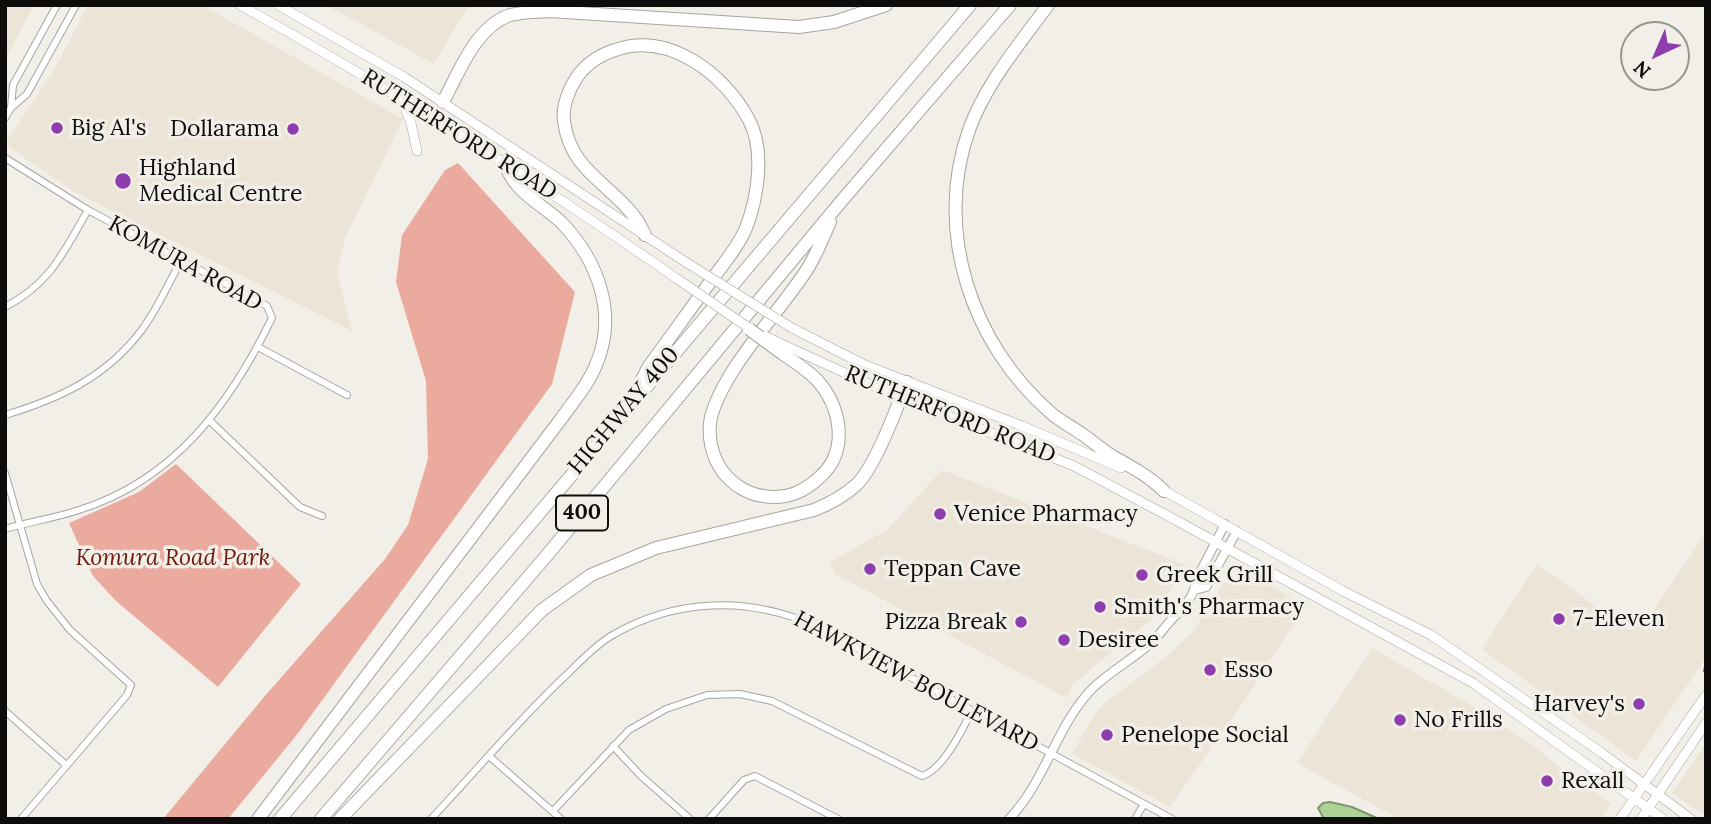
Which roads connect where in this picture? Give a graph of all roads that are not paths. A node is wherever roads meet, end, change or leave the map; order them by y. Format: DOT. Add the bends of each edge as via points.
graph roads {
  1 [pos="57,5"];
  2 [pos="76,5"];
  3 [pos="240,5"];
  4 [pos="278,5"];
  5 [pos="886,5"];
  6 [pos="970,5"];
  7 [pos="1010,5"];
  8 [pos="1048,5"];
  9 [pos="400,97"];
  10 [pos="443,102"];
  11 [pos="11,108"];
  12 [pos="5,118"];
  13 [pos="439,121"];
  14 [pos="417,151"];
  15 [pos="5,158"];
  16 [pos="503,162"];
  17 [pos="839,204"];
  18 [pos="88,210"];
  19 [pos="645,235"];
  20 [pos="181,261"];
  21 [pos="5,307"];
  22 [pos="749,329"];
  23 [pos="258,346"];
  24 [pos="785,350"];
  25 [pos="907,382"];
  26 [pos="347,394"];
  27 [pos="901,396"];
  28 [pos="627,407"];
  29 [pos="5,415"];
  30 [pos="210,421"];
  31 [pos="5,473"];
  32 [pos="1164,491"];
  33 [pos="322,516"];
  34 [pos="21,524"];
  35 [pos="1225,524"];
  36 [pos="5,528"];
  37 [pos="1237,531"];
  38 [pos="1216,542"];
  39 [pos="1228,548"];
  40 [pos="1195,590"];
  41 [pos="1706,695"];
  42 [pos="972,710"];
  43 [pos="5,711"];
  44 [pos="1706,723"];
  45 [pos="613,746"];
  46 [pos="1052,753"];
  47 [pos="489,756"];
  48 [pos="66,765"];
  49 [pos="1644,783"];
  50 [pos="1657,794"];
  51 [pos="1634,797"];
  52 [pos="1144,804"];
  53 [pos="1648,808"];
  54 [pos="553,811"];
  55 [pos="21,819"];
  56 [pos="258,819"];
  57 [pos="280,819"];
  58 [pos="321,819"];
  59 [pos="340,819"];
  60 [pos="431,819"];
  61 [pos="561,819"];
  62 [pos="690,819"];
  63 [pos="709,819"];
  64 [pos="838,819"];
  65 [pos="1009,819"];
  66 [pos="1135,819"];
  67 [pos="1172,819"];
  68 [pos="1620,819"];
  69 [pos="1641,819"];
  70 [pos="1663,819"];
  71 [pos="1691,819"];
  1 -- 11 [label="street" via="13,85"];
  2 -- 11 [label="street" via="27,94"];
  3 -- 9 [label="main road, RUTHERFORD ROAD"];
  4 -- 10 [label="main road, RUTHERFORD ROAD"];
  5 -- 10 [label="highway" via="834,22 799,27 549,11 512,14 485,32"];
  6 -- 28 [label="highway, HIGHWAY 400 / 400"];
  7 -- 17 [label="highway, HIGHWAY 400 / 400"];
  8 -- 32 [label="highway" via="1001,69 969,131 955,219 960,258 981,324 1031,393 1053,415"];
  9 -- 13 [label="main road, RUTHERFORD ROAD"];
  9 -- 14 [label="main road"];
  10 -- 13 [label="main road"];
  10 -- 19 [label="main road, RUTHERFORD ROAD"];
  11 -- 12 [label="street"];
  13 -- 16 [label="main road, RUTHERFORD ROAD"];
  15 -- 18 [label="street, KOMURA ROAD"];
  16 -- 22 [label="main road, RUTHERFORD ROAD, bridge"];
  16 -- 56 [label="highway" via="517,186 575,239 600,280 605,326 596,365 553,430"];
  17 -- 24 [label="highway" via="806,272 724,387 711,418 716,462 742,489 759,496 799,493 826,471 839,441 830,398"];
  17 -- 58 [label="highway, HIGHWAY 400 / 400" via="548,555"];
  18 -- 20 [label="street, KOMURA ROAD"];
  18 -- 21 [label="street" via="48,277"];
  19 -- 25 [label="main road, RUTHERFORD ROAD, bridge" via="792,328"];
  19 -- 28 [label="highway" via="635,217 588,174 570,149 563,119 568,89 584,68 605,53 629,45 654,45 704,68 750,121 759,162 755,199 745,230 649,366"];
  20 -- 23 [label="street, KOMURA ROAD" via="267,306 272,318"];
  20 -- 29 [label="street" via="140,332 100,372 74,390"];
  22 -- 24 [label="highway, bridge"];
  23 -- 26 [label="street"];
  23 -- 30 [label="street, KOMURA ROAD"];
  24 -- 27 [label="main road, RUTHERFORD ROAD"];
  25 -- 27 [label="highway"];
  25 -- 32 [label="main road, RUTHERFORD ROAD" via="1113,463"];
  27 -- 38 [label="main road, RUTHERFORD ROAD" via="1074,466"];
  27 -- 59 [label="highway" via="858,484 835,501 799,515 645,552 591,575 541,610"];
  28 -- 57 [label="highway, HIGHWAY 400 / 400"];
  30 -- 33 [label="street" via="300,507"];
  30 -- 34 [label="street, KOMURA ROAD" via="161,466 118,493 80,510"];
  31 -- 34 [label="street"];
  32 -- 35 [label="main road, RUTHERFORD ROAD"];
  34 -- 36 [label="street, KOMURA ROAD"];
  34 -- 48 [label="street" via="37,584 55,613 131,685"];
  35 -- 37 [label="main road, RUTHERFORD ROAD"];
  35 -- 38 [label="street"];
  37 -- 39 [label="street"];
  37 -- 49 [label="main road, RUTHERFORD ROAD" via="1431,635"];
  38 -- 39 [label="main road, RUTHERFORD ROAD"];
  38 -- 40 [label="street"];
  39 -- 40 [label="street" via="1206,587"];
  39 -- 51 [label="main road, RUTHERFORD ROAD" via="1473,683"];
  40 -- 46 [label="street" via="1154,640 1087,694"];
  41 -- 49 [label="main road"];
  42 -- 45 [label="street" via="948,752 930,774 922,776 772,701 740,694 707,695 666,709 629,730"];
  42 -- 46 [label="street, HAWKVIEW BOULEVARD"];
  42 -- 47 [label="street, HAWKVIEW BOULEVARD" via="788,613 739,605 692,607 650,617 594,648"];
  43 -- 48 [label="street"];
  44 -- 50 [label="main road"];
  45 -- 54 [label="street"];
  45 -- 62 [label="street"];
  46 -- 52 [label="street, HAWKVIEW BOULEVARD"];
  46 -- 65 [label="street" via="1027,798"];
  47 -- 54 [label="street"];
  47 -- 60 [label="street, HAWKVIEW BOULEVARD"];
  48 -- 55 [label="street"];
  49 -- 50 [label="main road, RUTHERFORD ROAD"];
  49 -- 51 [label="main road"];
  50 -- 53 [label="main road"];
  50 -- 71 [label="main road, RUTHERFORD ROAD"];
  51 -- 53 [label="main road, RUTHERFORD ROAD"];
  51 -- 68 [label="main road"];
  52 -- 66 [label="street"];
  52 -- 67 [label="street, HAWKVIEW BOULEVARD"];
  53 -- 69 [label="main road"];
  53 -- 70 [label="main road, RUTHERFORD ROAD"];
  54 -- 61 [label="street"];
  63 -- 64 [label="street" via="744,780 755,776"];
}
